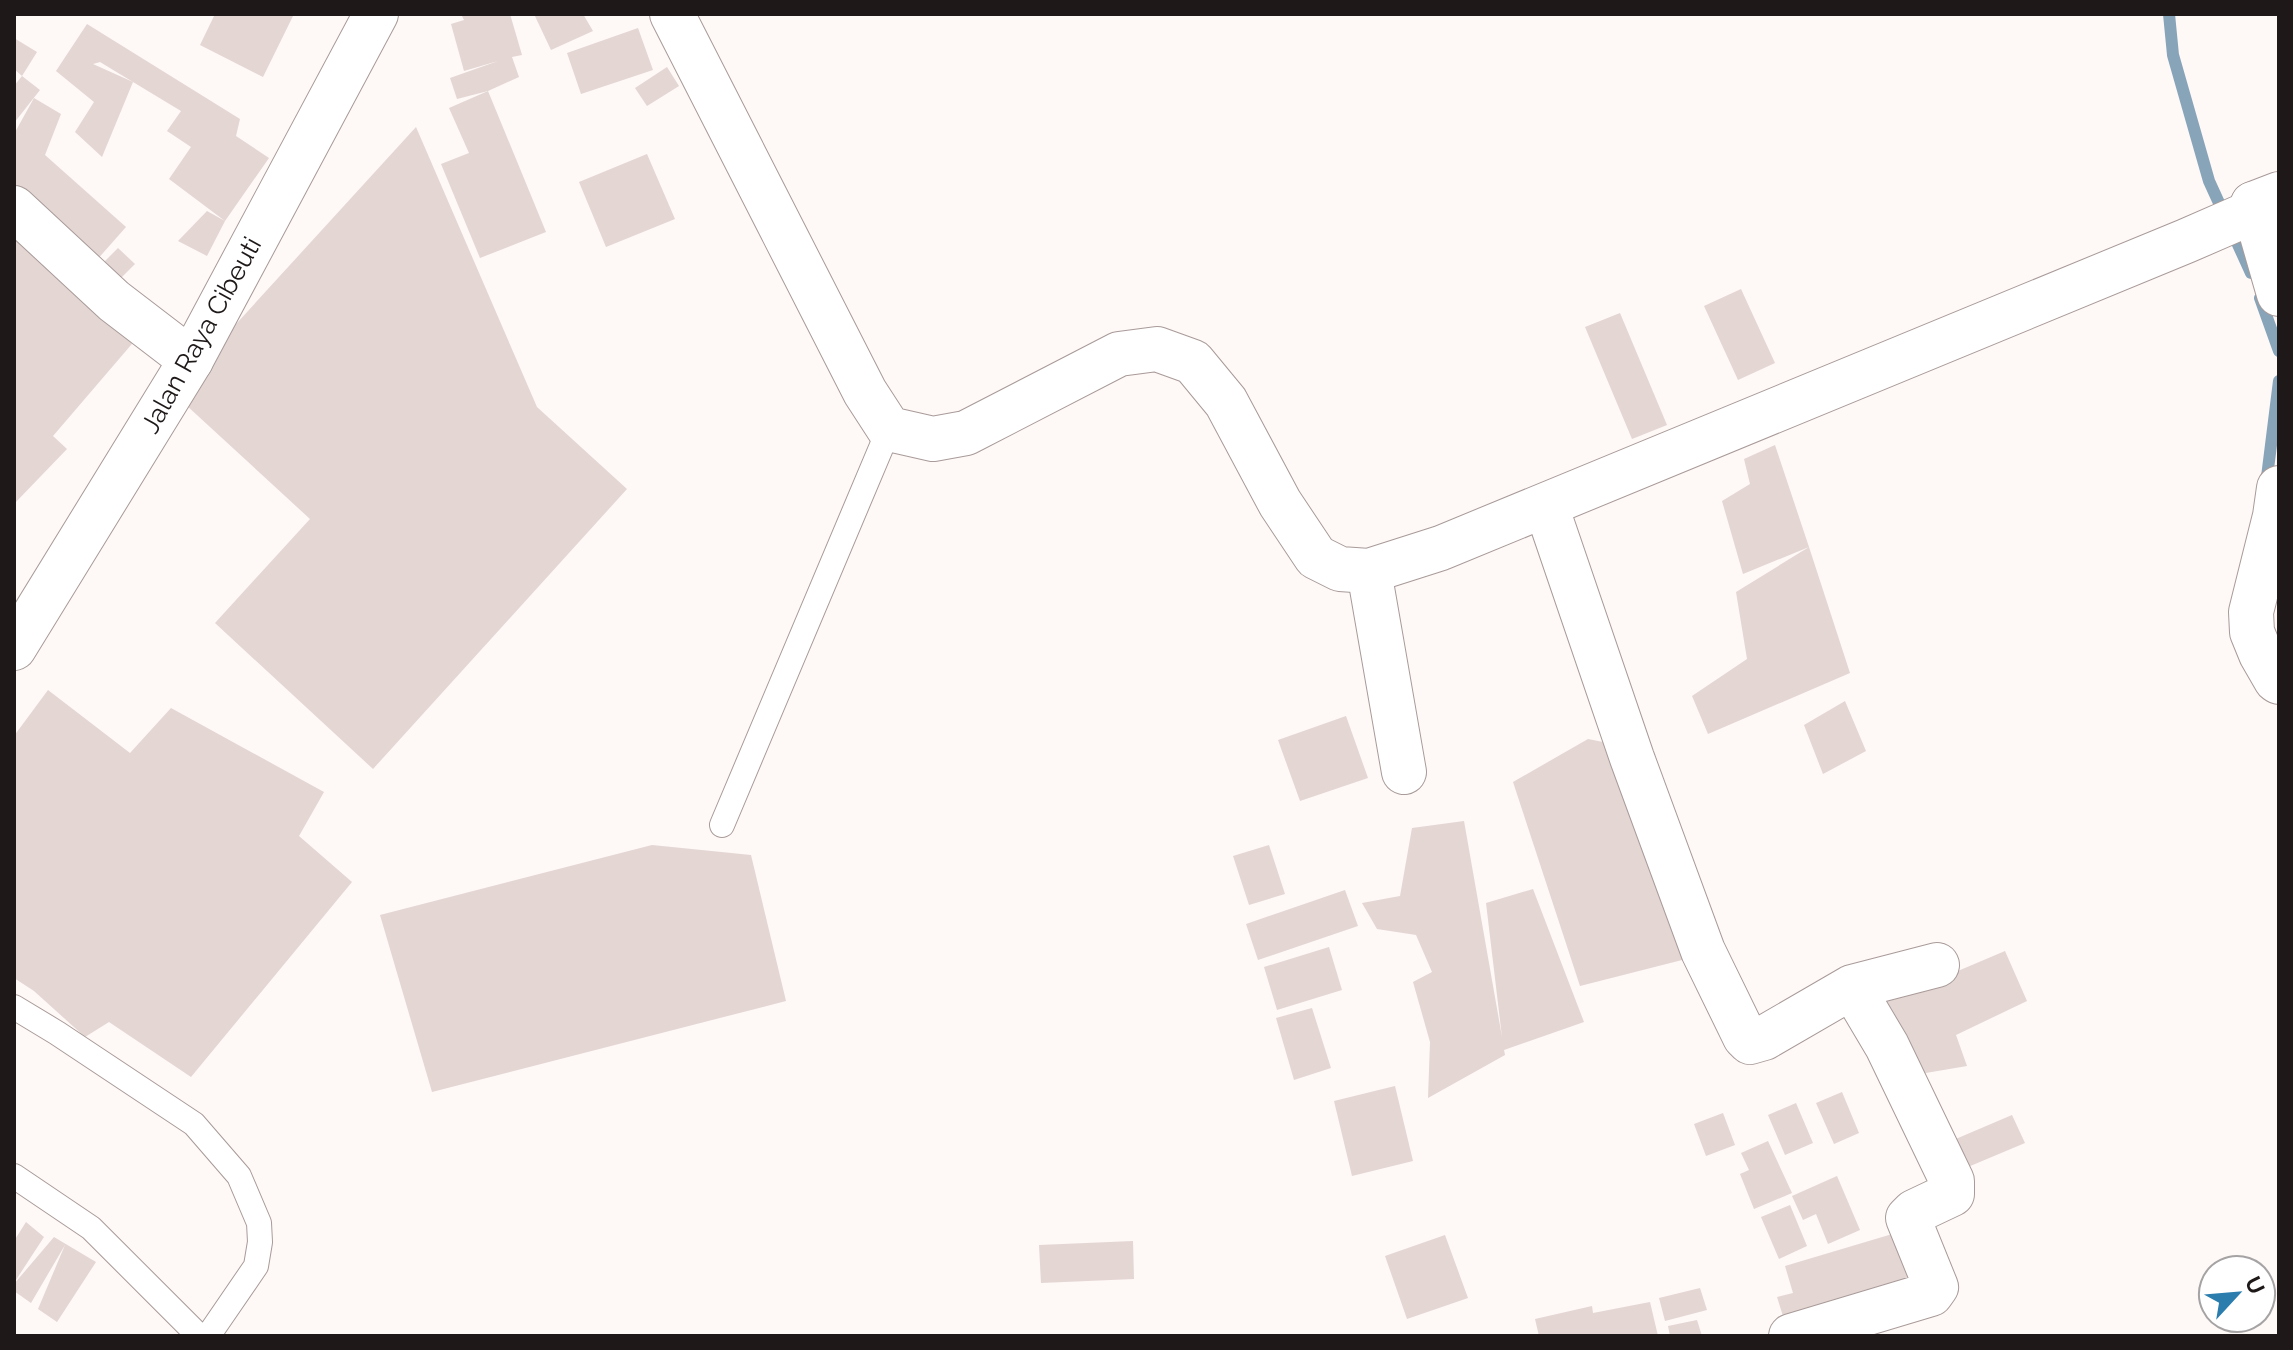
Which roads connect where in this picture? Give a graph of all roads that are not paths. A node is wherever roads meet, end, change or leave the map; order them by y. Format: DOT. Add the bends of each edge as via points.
graph roads {
  1 [pos="376,14"];
  2 [pos="672,14"];
  3 [pos="2257,205"];
  4 [pos="14,208"];
  5 [pos="2279,294"];
  6 [pos="191,360"];
  7 [pos="889,429"];
  8 [pos="2279,488"];
  9 [pos="1546,506"];
  10 [pos="1369,571"];
  11 [pos="14,648"];
  12 [pos="2279,682"];
  13 [pos="1404,772"];
  14 [pos="722,825"];
  15 [pos="1937,965"];
  16 [pos="1852,987"];
  17 [pos="14,1007"];
  18 [pos="14,1176"];
  19 [pos="199,1336"];
  20 [pos="208,1336"];
  21 [pos="1791,1336"];
  1 -- 6 [label="street, Jalan Raya Cibeuti"];
  2 -- 7 [label="street" via="865,392"];
  3 -- 5 [label="street"];
  3 -- 9 [label="street" via="2186,241"];
  4 -- 6 [label="street" via="114,301"];
  6 -- 11 [label="street, Jalan Raya Cibeuti"];
  7 -- 10 [label="street" via="933,439 966,433 1119,354 1157,349 1193,362 1226,402 1280,503 1316,557 1340,569"];
  7 -- 14 [label="lane"];
  8 -- 12 [label="street" via="2251,612 2252,632"];
  9 -- 10 [label="street"];
  9 -- 16 [label="street" via="1703,951 1740,1030 1750,1042 1764,1038"];
  10 -- 13 [label="street"];
  15 -- 16 [label="street"];
  16 -- 21 [label="street" via="1887,1046 1952,1181 1952,1194 1908,1218 1936,1287 1931,1294"];
  17 -- 20 [label="lane" via="194,1124 239,1176 259,1223 256,1266"];
  18 -- 19 [label="lane" via="91,1228"];
}
